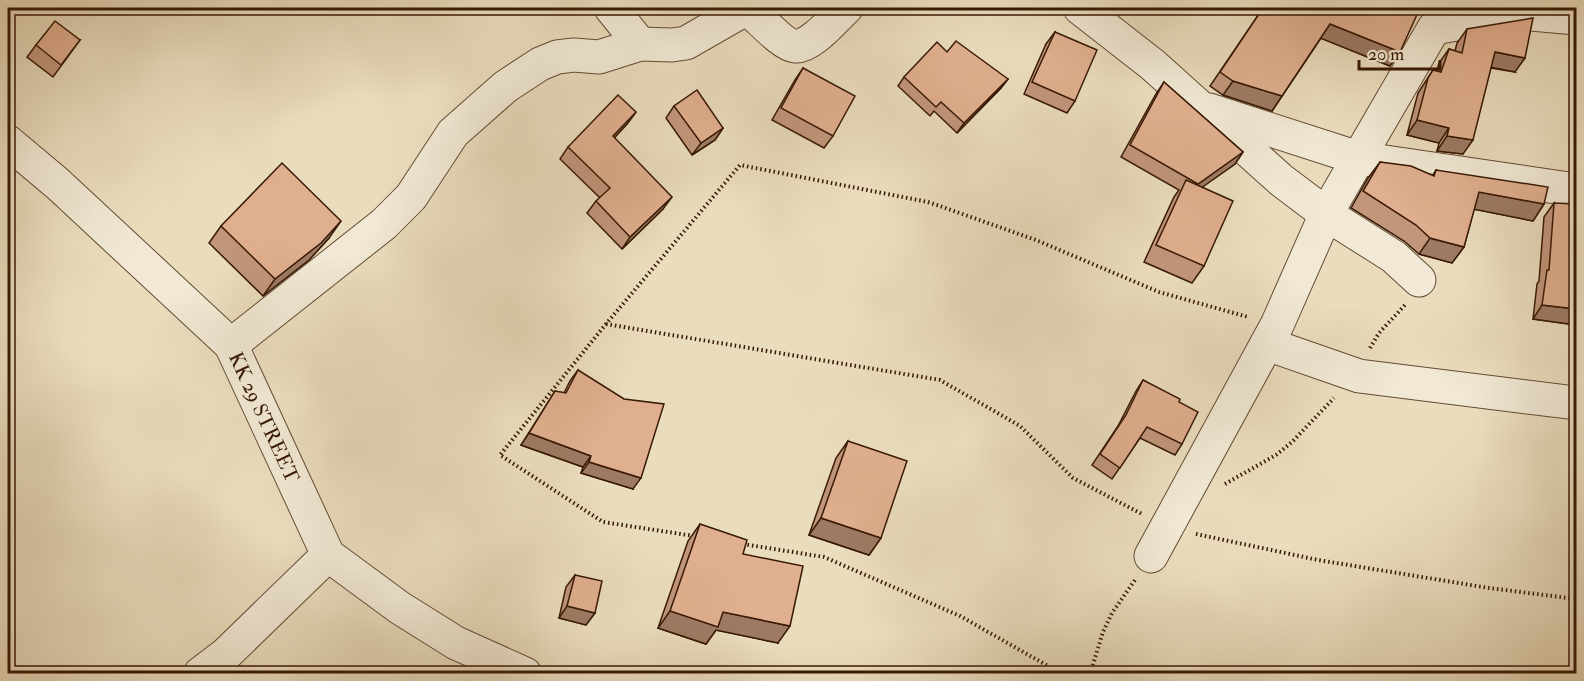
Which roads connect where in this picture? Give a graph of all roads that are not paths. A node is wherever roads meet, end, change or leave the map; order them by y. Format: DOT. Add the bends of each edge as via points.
graph roads {
  1 [pos="611,8"];
  2 [pos="846,8"];
  3 [pos="1080,8"];
  4 [pos="1576,18"];
  5 [pos="640,44"];
  6 [pos="1199,107"];
  7 [pos="8,142"];
  8 [pos="1358,158"];
  9 [pos="1576,189"];
  10 [pos="1326,214"];
  11 [pos="1419,280"];
  12 [pos="1272,334"];
  13 [pos="231,345"];
  14 [pos="1576,403"];
  15 [pos="328,555"];
  16 [pos="1151,556"];
  17 [pos="200,674"];
  18 [pos="525,674"];
  1 -- 5 [label="street"];
  2 -- 5 [label="street" via="807,44 795,46 784,41 746,10 686,43"];
  3 -- 6 [label="street"];
  4 -- 8 [label="street" via="1520,13 1434,28"];
  5 -- 13 [label="street" via="599,57 557,57 505,87 453,133 411,197 384,224"];
  6 -- 8 [label="street"];
  6 -- 10 [label="street"];
  7 -- 13 [label="street, KK 29 STREET"];
  8 -- 9 [label="street"];
  8 -- 10 [label="street"];
  10 -- 11 [label="street" via="1394,257"];
  10 -- 12 [label="street"];
  12 -- 14 [label="street" via="1359,376"];
  12 -- 16 [label="street"];
  13 -- 15 [label="street, KK 29 STREET"];
  15 -- 17 [label="street" via="225,655"];
  15 -- 18 [label="street, KK 29 STREET" via="456,643"];
}
